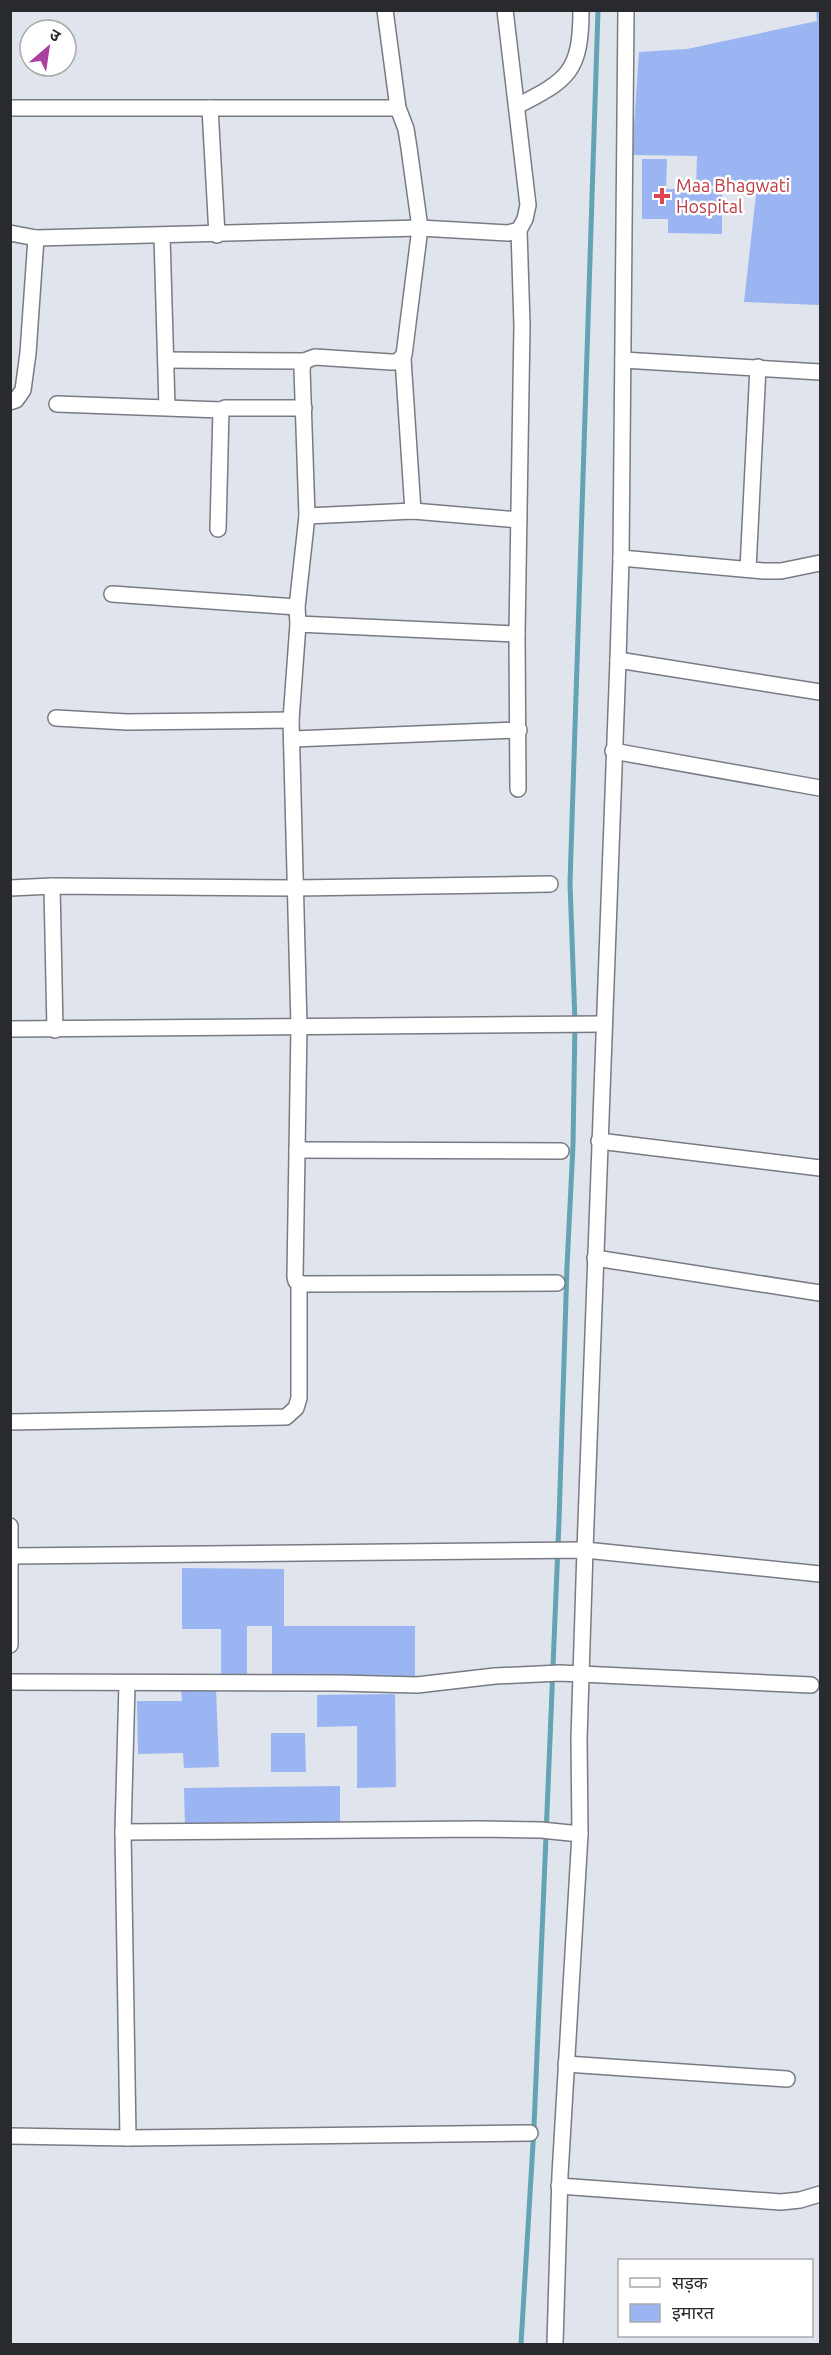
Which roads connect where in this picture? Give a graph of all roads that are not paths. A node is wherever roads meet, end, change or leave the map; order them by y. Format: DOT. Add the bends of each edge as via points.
graph roads {
  1 [pos="384,10"];
  2 [pos="505,10"];
  3 [pos="581,10"];
  4 [pos="626,10"];
  5 [pos="517,106"];
  6 [pos="10,108"];
  7 [pos="210,108"];
  8 [pos="398,108"];
  9 [pos="420,228"];
  10 [pos="519,230"];
  11 [pos="10,233"];
  12 [pos="217,235"];
  13 [pos="162,236"];
  14 [pos="36,238"];
  15 [pos="403,359"];
  16 [pos="166,360"];
  17 [pos="623,360"];
  18 [pos="304,362"];
  19 [pos="758,368"];
  20 [pos="820,372"];
  21 [pos="10,402"];
  22 [pos="57,404"];
  23 [pos="167,407"];
  24 [pos="304,408"];
  25 [pos="221,410"];
  26 [pos="413,511"];
  27 [pos="307,516"];
  28 [pos="519,520"];
  29 [pos="218,529"];
  30 [pos="621,558"];
  31 [pos="820,563"];
  32 [pos="748,569"];
  33 [pos="112,594"];
  34 [pos="297,607"];
  35 [pos="298,624"];
  36 [pos="517,634"];
  37 [pos="618,660"];
  38 [pos="820,692"];
  39 [pos="56,718"];
  40 [pos="291,720"];
  41 [pos="519,730"];
  42 [pos="293,740"];
  43 [pos="613,751"];
  44 [pos="820,788"];
  45 [pos="518,789"];
  46 [pos="550,884"];
  47 [pos="52,886"];
  48 [pos="10,888"];
  49 [pos="296,888"];
  50 [pos="597,1023"];
  51 [pos="299,1026"];
  52 [pos="10,1029"];
  53 [pos="55,1030"];
  54 [pos="599,1141"];
  55 [pos="297,1150"];
  56 [pos="561,1151"];
  57 [pos="820,1168"];
  58 [pos="595,1258"];
  59 [pos="299,1283"];
  60 [pos="557,1283"];
  61 [pos="820,1293"];
  62 [pos="10,1422"];
  63 [pos="10,1526"];
  64 [pos="578,1550"];
  65 [pos="12,1556"];
  66 [pos="820,1574"];
  67 [pos="10,1645"];
  68 [pos="581,1673"];
  69 [pos="10,1682"];
  70 [pos="127,1684"];
  71 [pos="811,1685"];
  72 [pos="123,1832"];
  73 [pos="580,1834"];
  74 [pos="566,2064"];
  75 [pos="788,2079"];
  76 [pos="530,2133"];
  77 [pos="10,2136"];
  78 [pos="128,2138"];
  79 [pos="559,2186"];
  80 [pos="820,2194"];
  81 [pos="555,2344"];
  1 -- 8 [label="street"];
  2 -- 5 [label="street"];
  3 -- 5 [label="street" via="578,48 570,69 551,88"];
  4 -- 17 [label="street"];
  5 -- 10 [label="street" via="528,205"];
  6 -- 7 [label="street"];
  7 -- 8 [label="street"];
  7 -- 12 [label="street"];
  8 -- 9 [label="street" via="410,148"];
  9 -- 10 [label="street" via="508,233"];
  9 -- 12 [label="street"];
  9 -- 15 [label="street"];
  10 -- 28 [label="street"];
  11 -- 14 [label="street"];
  12 -- 13 [label="street"];
  13 -- 14 [label="street"];
  13 -- 16 [label="street"];
  14 -- 21 [label="street" via="23,390"];
  15 -- 18 [label="street" via="391,362 315,357"];
  15 -- 26 [label="street"];
  16 -- 18 [label="street"];
  16 -- 23 [label="street"];
  17 -- 19 [label="street"];
  17 -- 30 [label="street"];
  18 -- 24 [label="street"];
  19 -- 20 [label="street"];
  19 -- 32 [label="street"];
  22 -- 23 [label="street"];
  23 -- 25 [label="street"];
  24 -- 25 [label="street"];
  24 -- 27 [label="street"];
  25 -- 29 [label="street"];
  26 -- 27 [label="street"];
  26 -- 28 [label="street"];
  27 -- 34 [label="street"];
  28 -- 36 [label="street"];
  30 -- 32 [label="street"];
  30 -- 37 [label="street"];
  31 -- 32 [label="street" via="781,571"];
  33 -- 34 [label="street"];
  34 -- 35 [label="street"];
  35 -- 36 [label="street"];
  35 -- 40 [label="street"];
  36 -- 41 [label="street"];
  37 -- 38 [label="street"];
  37 -- 43 [label="street"];
  39 -- 40 [label="street" via="127,722"];
  40 -- 42 [label="street"];
  41 -- 42 [label="street"];
  41 -- 45 [label="street"];
  42 -- 49 [label="street"];
  43 -- 44 [label="street"];
  43 -- 50 [label="street"];
  46 -- 49 [label="street"];
  47 -- 48 [label="street"];
  47 -- 49 [label="street"];
  47 -- 53 [label="street"];
  49 -- 51 [label="street"];
  50 -- 51 [label="street"];
  50 -- 54 [label="street"];
  51 -- 53 [label="street"];
  51 -- 55 [label="street"];
  52 -- 53 [label="street"];
  54 -- 57 [label="street"];
  54 -- 58 [label="street"];
  55 -- 56 [label="street"];
  55 -- 59 [label="street" via="294,1277"];
  58 -- 61 [label="street"];
  58 -- 64 [label="street"];
  59 -- 60 [label="street"];
  59 -- 62 [label="street" via="299,1398 296,1408 286,1417"];
  63 -- 65 [label="street"];
  64 -- 65 [label="street"];
  64 -- 66 [label="street"];
  64 -- 68 [label="street"];
  65 -- 67 [label="street"];
  68 -- 70 [label="street" via="495,1676 417,1685"];
  68 -- 71 [label="street"];
  68 -- 73 [label="street"];
  69 -- 70 [label="street"];
  70 -- 72 [label="street"];
  72 -- 73 [label="street" via="372,1829 541,1830"];
  72 -- 78 [label="street"];
  73 -- 74 [label="street"];
  74 -- 75 [label="street"];
  74 -- 79 [label="street"];
  76 -- 78 [label="street"];
  77 -- 78 [label="street"];
  79 -- 80 [label="street" via="781,2202"];
  79 -- 81 [label="street"];
}
